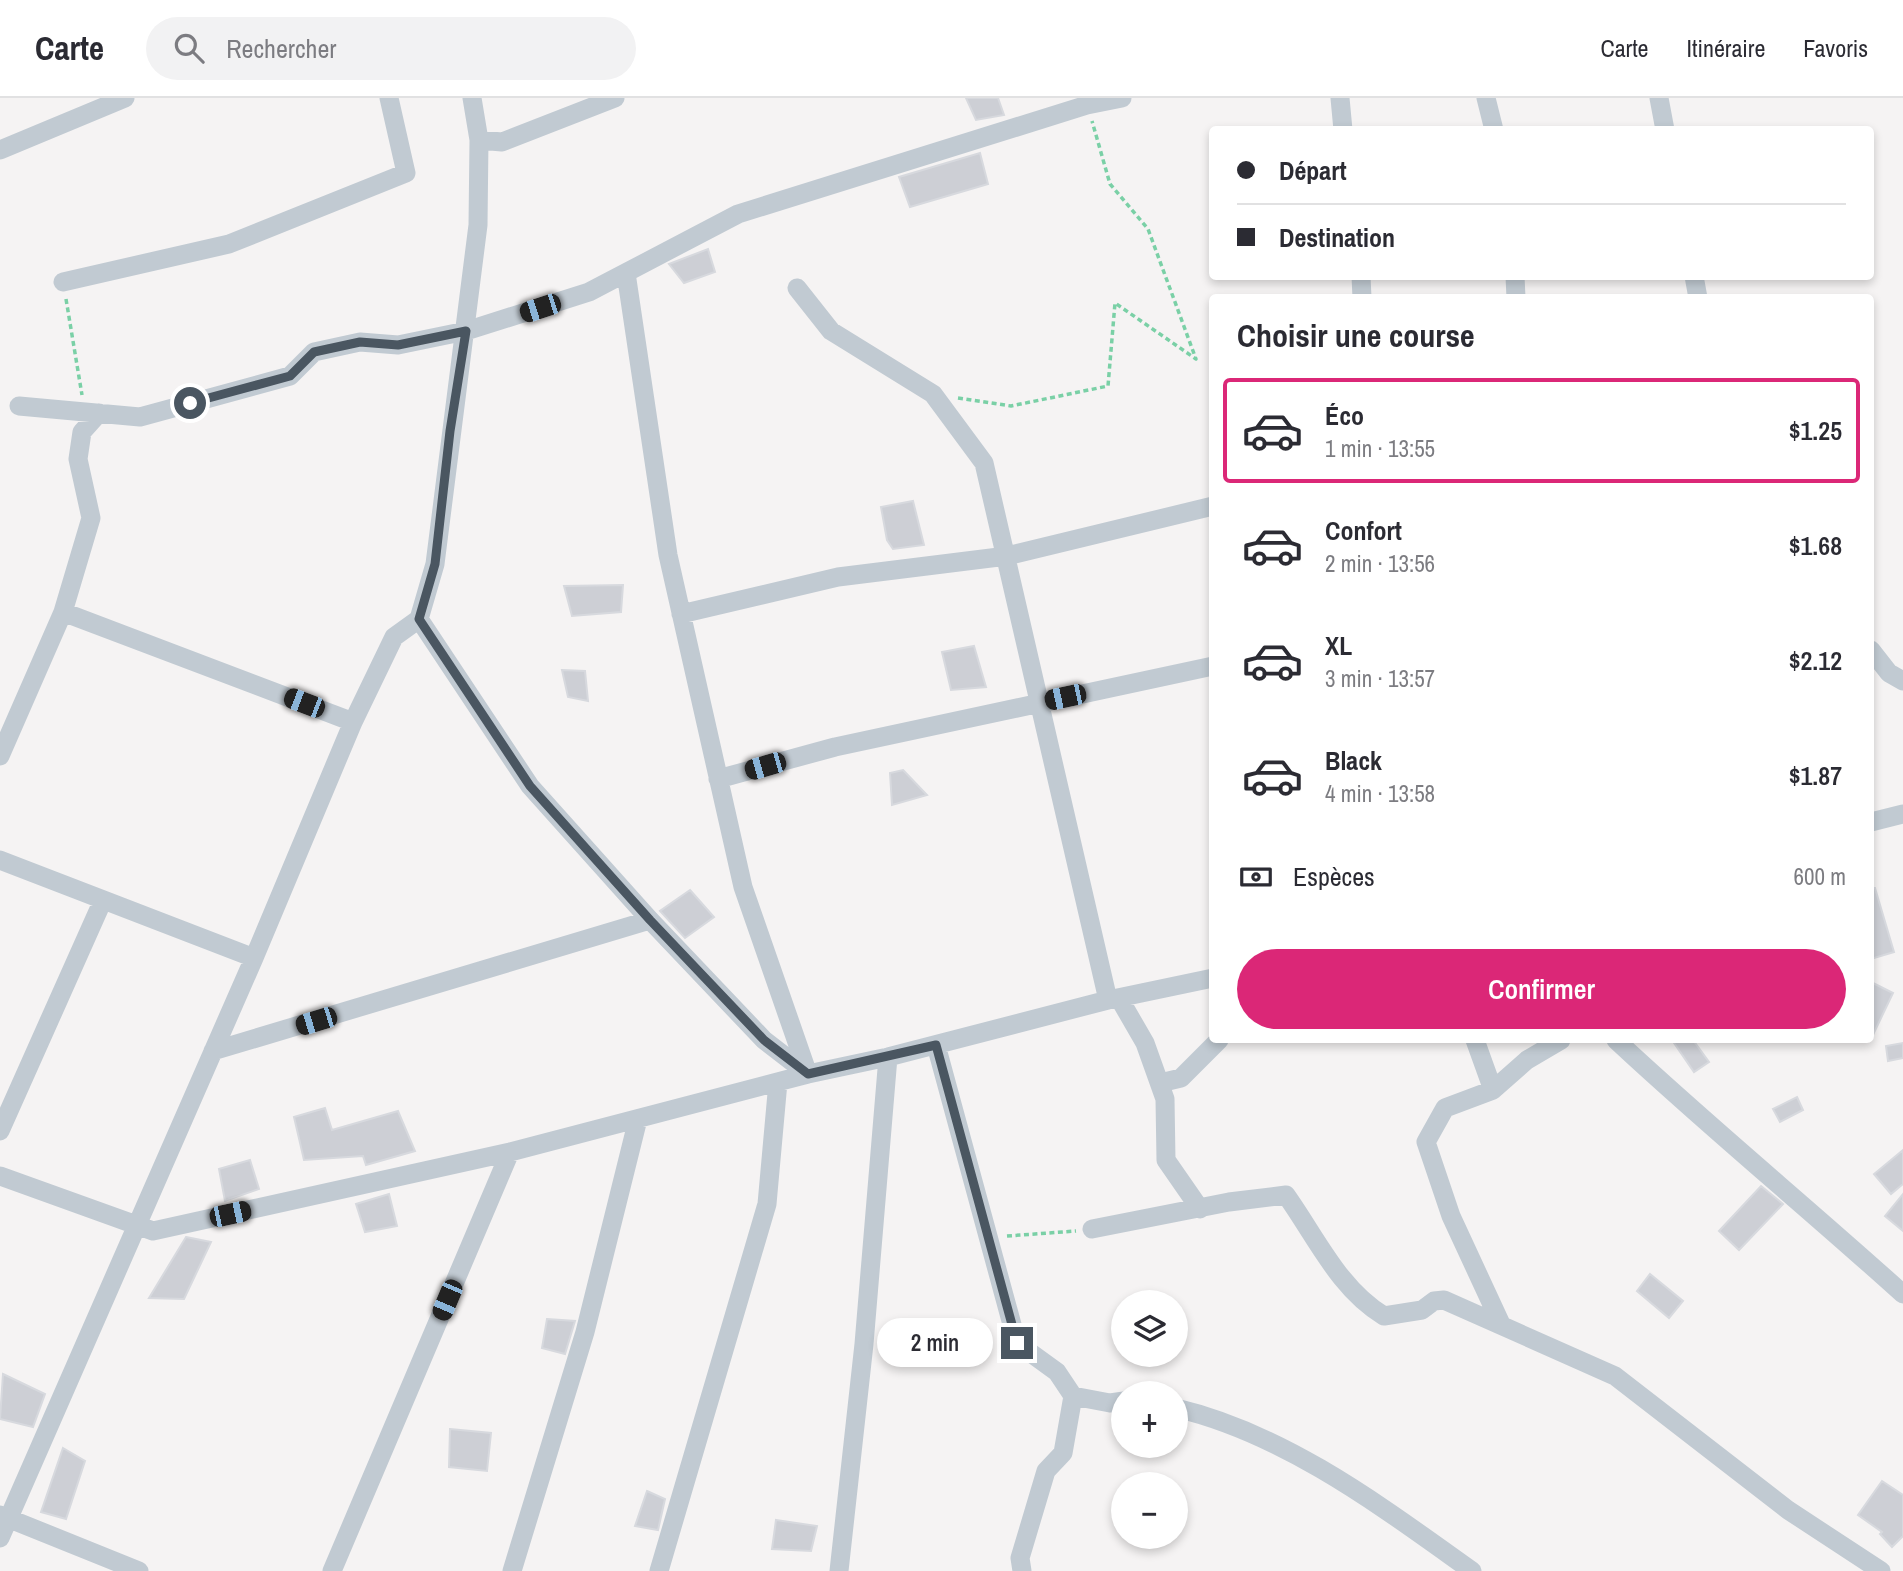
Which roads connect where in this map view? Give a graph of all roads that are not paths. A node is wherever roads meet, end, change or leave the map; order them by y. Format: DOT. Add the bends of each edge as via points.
graph roads {
  1 [pos="125,98"];
  2 [pos="389,98"];
  3 [pos="472,98"];
  4 [pos="615,98"];
  5 [pos="1122,98"];
  6 [pos="1340,98"];
  7 [pos="1486,98"];
  8 [pos="1659,98"];
  9 [pos="1343,126"];
  10 [pos="1493,126"];
  11 [pos="1664,126"];
  12 [pos="480,141"];
  13 [pos="0,150"];
  14 [pos="626,273"];
  15 [pos="63,282"];
  16 [pos="797,288"];
  17 [pos="466,331"];
  18 [pos="19,406"];
  19 [pos="92,412"];
  20 [pos="1209,507"];
  21 [pos="1007,556"];
  22 [pos="63,612"];
  23 [pos="681,614"];
  24 [pos="419,619"];
  25 [pos="1874,653"];
  26 [pos="1209,667"];
  27 [pos="1898,674"];
  28 [pos="1040,703"];
  29 [pos="353,722"];
  30 [pos="0,756"];
  31 [pos="718,779"];
  32 [pos="1903,814"];
  33 [pos="1874,821"];
  34 [pos="0,860"];
  35 [pos="103,900"];
  36 [pos="650,920"];
  37 [pos="254,958"];
  38 [pos="1209,979"];
  39 [pos="1113,999"];
  40 [pos="1216,1043"];
  41 [pos="1476,1043"];
  42 [pos="1556,1043"];
  43 [pos="1619,1043"];
  44 [pos="936,1045"];
  45 [pos="213,1051"];
  46 [pos="888,1057"];
  47 [pos="808,1074"];
  48 [pos="778,1082"];
  49 [pos="1160,1083"];
  50 [pos="1493,1090"];
  51 [pos="638,1119"];
  52 [pos="0,1131"];
  53 [pos="510,1152"];
  54 [pos="0,1176"];
  55 [pos="1200,1209"];
  56 [pos="137,1226"];
  57 [pos="1092,1229"];
  58 [pos="1903,1294"];
  59 [pos="1501,1324"];
  60 [pos="1073,1396"];
  61 [pos="1111,1403"];
  62 [pos="1188,1411"];
  63 [pos="4,1517"];
  64 [pos="0,1538"];
  65 [pos="139,1571"];
  66 [pos="331,1571"];
  67 [pos="512,1571"];
  68 [pos="659,1571"];
  69 [pos="839,1571"];
  70 [pos="1022,1571"];
  71 [pos="1472,1571"];
  72 [pos="1881,1571"];
  1 -- 13 [label="street"];
  2 -- 15 [label="street" via="406,173 229,244"];
  3 -- 12 [label="street"];
  4 -- 12 [label="street" via="502,142"];
  5 -- 14 [label="street" via="738,214"];
  6 -- 9 [label="street"];
  7 -- 10 [label="street"];
  8 -- 11 [label="street"];
  12 -- 17 [label="street" via="478,225"];
  14 -- 17 [label="street" via="589,292"];
  14 -- 23 [label="street"];
  16 -- 21 [label="street" via="831,331 933,394 984,463"];
  17 -- 19 [label="street" via="398,345 360,342 314,352 290,376 140,417"];
  17 -- 24 [label="street" via="435,564"];
  18 -- 19 [label="street"];
  19 -- 22 [label="street" via="82,432 78,459 90,518"];
  20 -- 21 [label="street"];
  21 -- 23 [label="street" via="838,577"];
  21 -- 28 [label="street"];
  22 -- 29 [label="street"];
  22 -- 30 [label="street"];
  23 -- 31 [label="street"];
  24 -- 29 [label="street" via="394,637"];
  24 -- 36 [label="street" via="530,786"];
  25 -- 27 [label="street"];
  26 -- 28 [label="street"];
  28 -- 31 [label="street" via="835,747"];
  28 -- 39 [label="street"];
  29 -- 37 [label="street"];
  31 -- 47 [label="street" via="743,887"];
  32 -- 33 [label="street"];
  34 -- 35 [label="street"];
  35 -- 37 [label="street"];
  35 -- 52 [label="street"];
  36 -- 45 [label="street"];
  36 -- 47 [label="street" via="764,1040"];
  37 -- 45 [label="street"];
  38 -- 39 [label="street"];
  39 -- 44 [label="street"];
  39 -- 49 [label="street" via="1145,1043"];
  40 -- 49 [label="street" via="1181,1078"];
  41 -- 50 [label="street"];
  42 -- 50 [label="street" via="1527,1060"];
  43 -- 58 [label="street"];
  44 -- 46 [label="street"];
  44 -- 60 [label="street" via="1017,1343 1057,1373"];
  45 -- 56 [label="street"];
  46 -- 47 [label="street"];
  46 -- 69 [label="street"];
  47 -- 48 [label="street"];
  48 -- 51 [label="street"];
  48 -- 68 [label="street" via="766,1204"];
  49 -- 55 [label="street" via="1165,1099 1166,1160"];
  50 -- 59 [label="street" via="1445,1108 1426,1142 1451,1216"];
  51 -- 53 [label="street"];
  51 -- 67 [label="street" via="585,1332"];
  53 -- 56 [label="street" via="153,1231"];
  53 -- 66 [label="street"];
  54 -- 56 [label="street"];
  55 -- 57 [label="street"];
  55 -- 59 [label="street" via="1286,1195 1344,1283 1367,1306 1392,1316 1444,1300"];
  56 -- 63 [label="street"];
  59 -- 72 [label="street" via="1615,1376 1788,1510"];
  60 -- 61 [label="street"];
  60 -- 70 [label="street" via="1063,1454 1046,1471 1020,1558"];
  62 -- 71 [label="street" via="1221,1419 1329,1474"];
  63 -- 64 [label="street"];
  63 -- 65 [label="street"];
}
